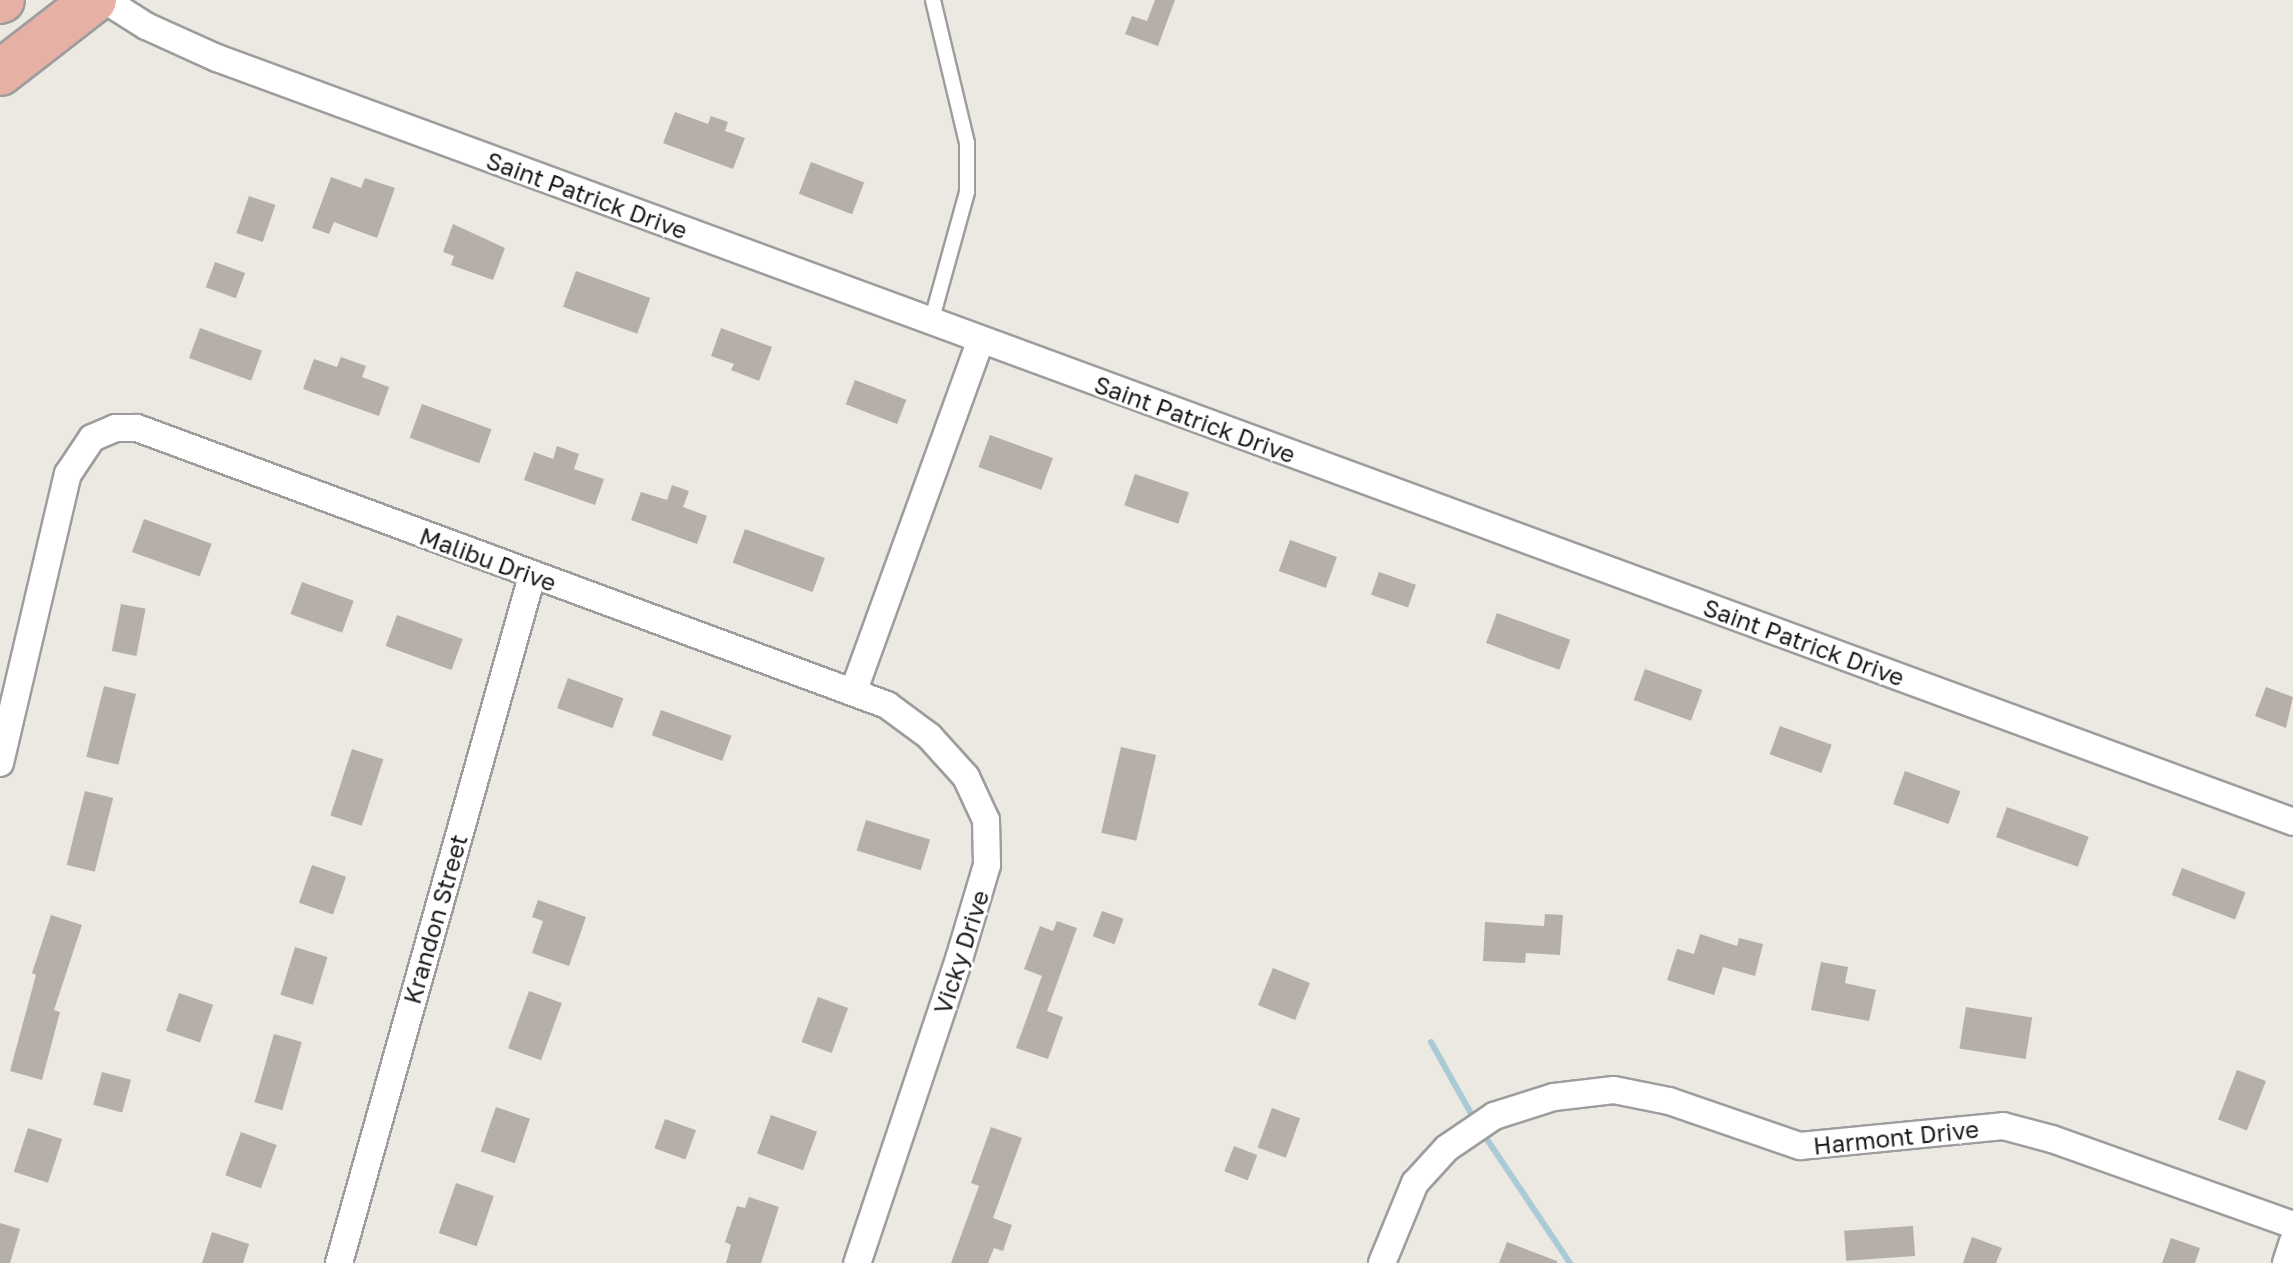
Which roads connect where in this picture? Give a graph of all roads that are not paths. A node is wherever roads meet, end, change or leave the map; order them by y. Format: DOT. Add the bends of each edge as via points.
graph roads {
  1 [pos="94,0"];
  2 [pos="105,0"];
  3 [pos="933,0"];
  4 [pos="0,73"];
  5 [pos="931,322"];
  6 [pos="981,340"];
  7 [pos="532,576"];
  8 [pos="854,690"];
  9 [pos="0,763"];
  10 [pos="2293,822"];
  11 [pos="2293,1225"];
  12 [pos="2293,1242"];
  13 [pos="339,1263"];
  14 [pos="857,1263"];
  15 [pos="1382,1263"];
  16 [pos="2286,1263"];
  1 -- 4 [label="highway"];
  2 -- 5 [label="street, Saint Patrick Drive" via="146,26 217,58"];
  3 -- 5 [label="lane" via="967,143 967,192"];
  5 -- 6 [label="street, Saint Patrick Drive"];
  6 -- 8 [label="street"];
  6 -- 10 [label="street, Saint Patrick Drive"];
  7 -- 8 [label="street, Malibu Drive"];
  7 -- 9 [label="street, Malibu Drive" via="137,428 104,432 92,438 68,474"];
  7 -- 13 [label="street, Krandon Street"];
  8 -- 14 [label="street, Vicky Drive" via="909,720 946,753 978,798 989,839 983,886"];
  11 -- 15 [label="street, Harmont Drive" via="2003,1126 1800,1146 1669,1101 1614,1090 1554,1097 1494,1116 1447,1148 1415,1183"];
  12 -- 16 [label="street"];
}
